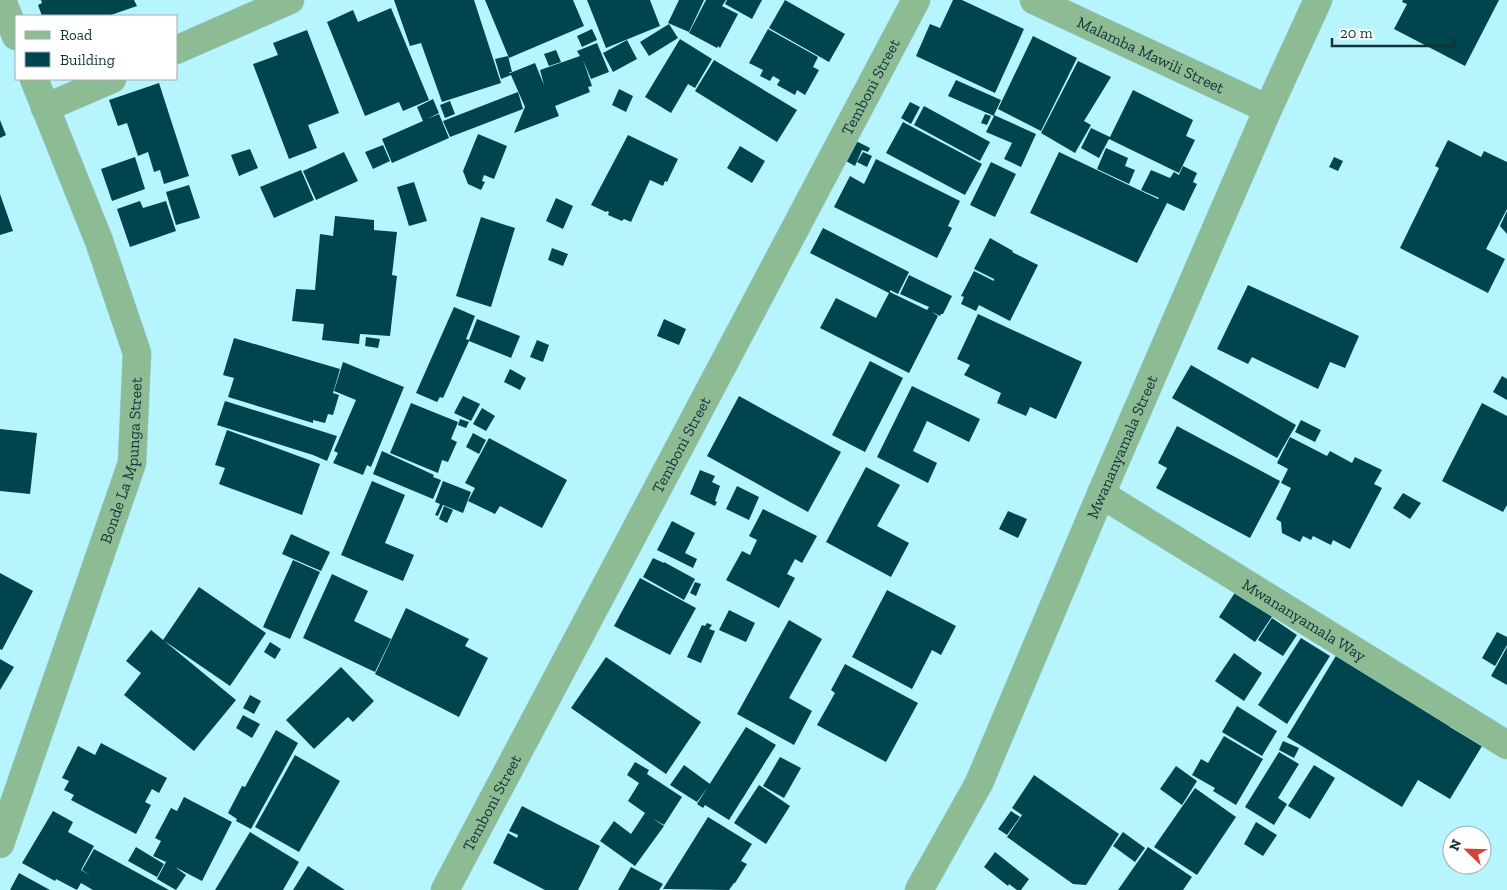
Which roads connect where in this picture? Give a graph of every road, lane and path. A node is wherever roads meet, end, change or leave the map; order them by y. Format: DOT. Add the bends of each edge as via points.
graph roads {
  1 [pos="2,0"];
  2 [pos="290,0"];
  3 [pos="916,0"];
  4 [pos="1034,0"];
  5 [pos="1318,0"];
  6 [pos="15,33"];
  7 [pos="178,49"];
  8 [pos="34,80"];
  9 [pos="110,80"];
  10 [pos="45,108"];
  11 [pos="1268,109"];
  12 [pos="1101,494"];
  13 [pos="1507,746"];
  14 [pos="0,844"];
  15 [pos="445,890"];
  16 [pos="919,890"];
  1 -- 6 [label="street"];
  2 -- 7 [label="street"];
  3 -- 15 [label="street, Temboni Street"];
  4 -- 11 [label="street, Malamba Mawili Street"];
  5 -- 11 [label="street, Mwananyamala Street"];
  8 -- 10 [label="street, Bonde La Mpunga Street"];
  9 -- 10 [label="street"];
  10 -- 14 [label="street, Bonde La Mpunga Street" via="99,241 137,353 132,463"];
  11 -- 12 [label="street, Mwananyamala Street"];
  12 -- 13 [label="street, Mwananyamala Way"];
  12 -- 16 [label="street, Mwananyamala Street" via="979,782"];
}
